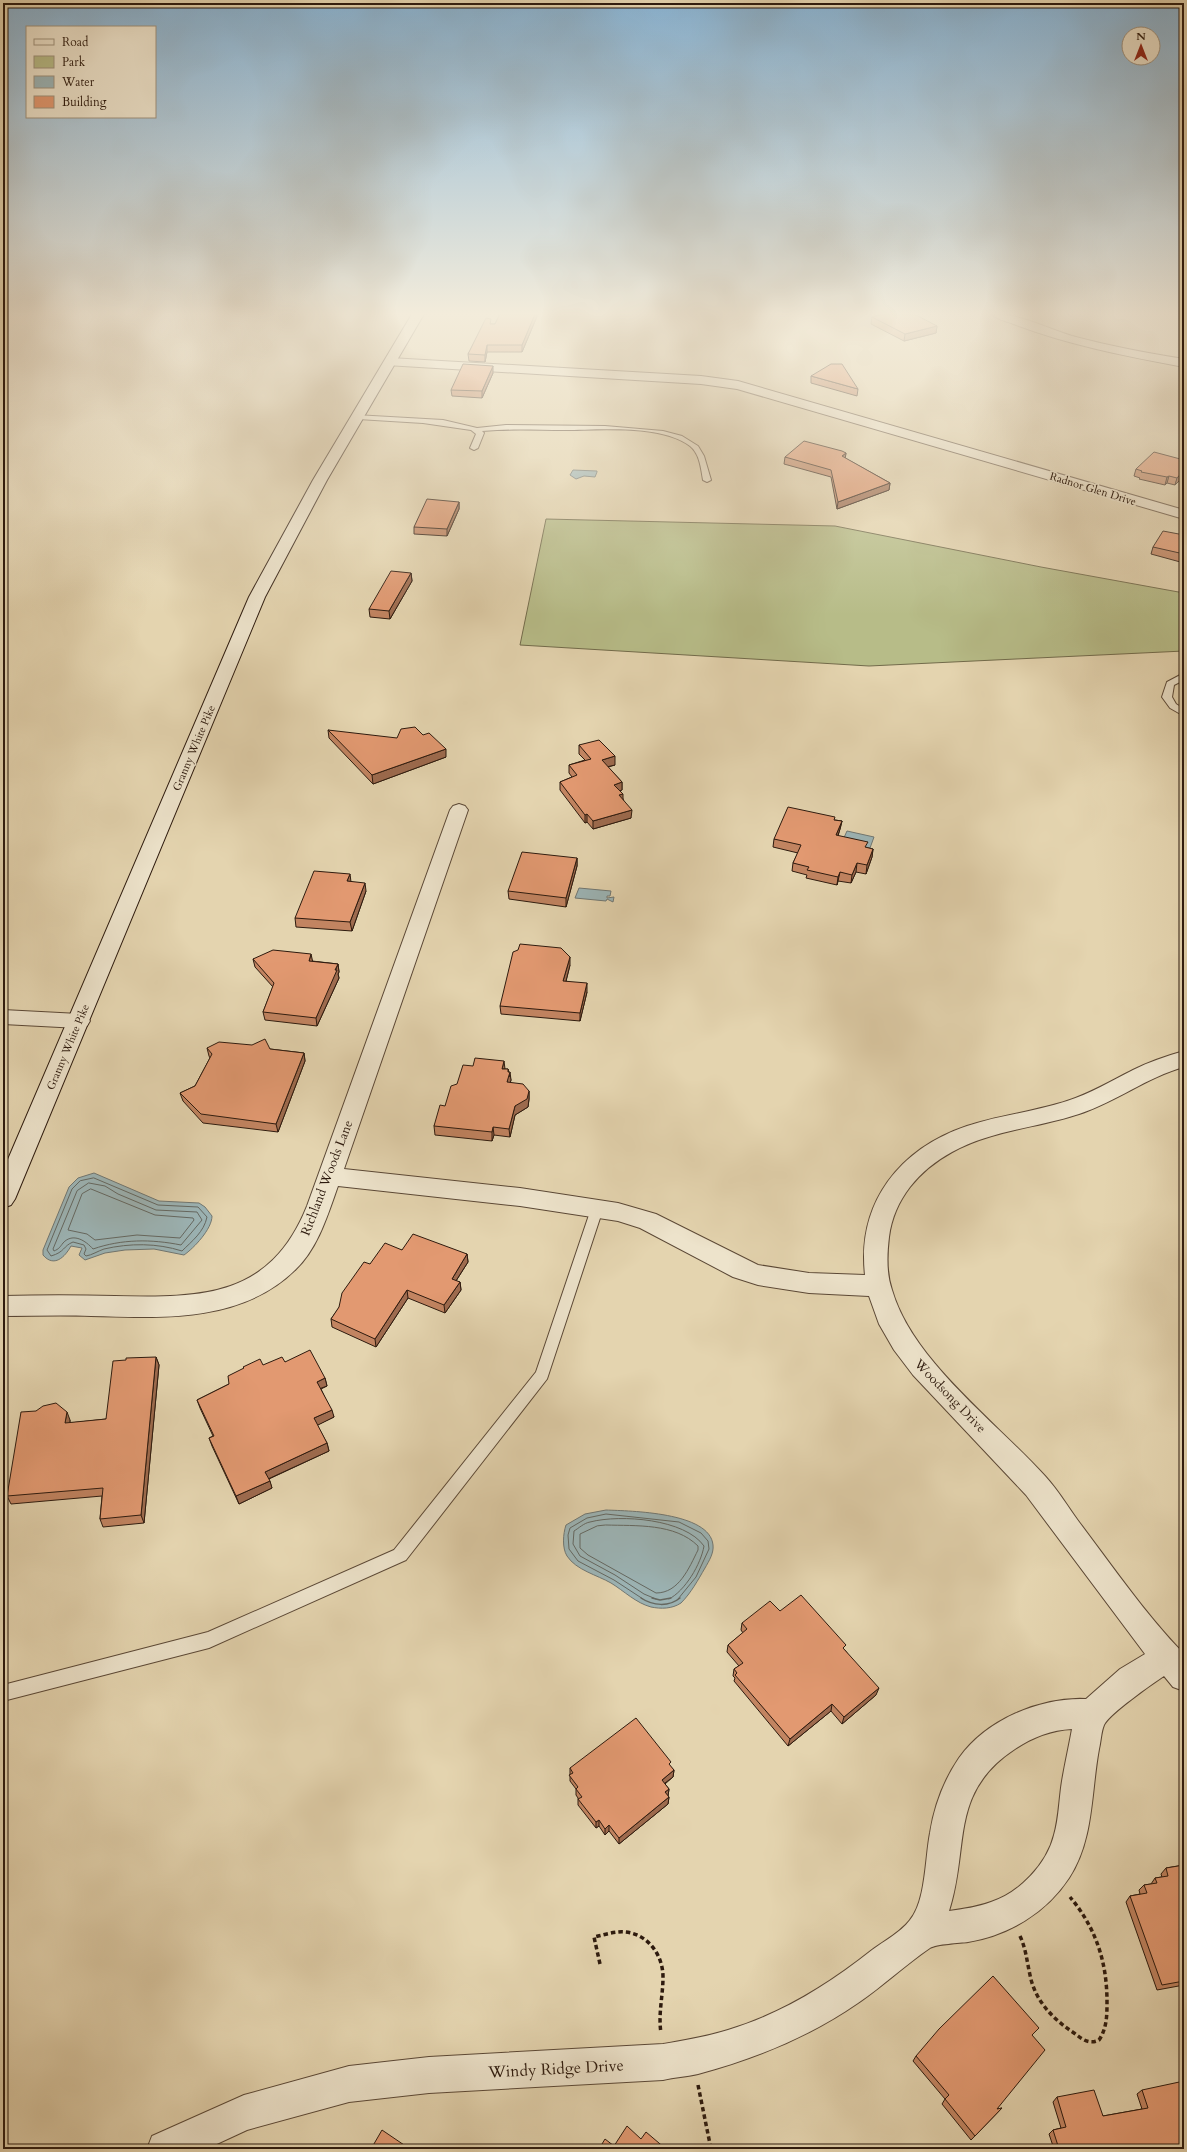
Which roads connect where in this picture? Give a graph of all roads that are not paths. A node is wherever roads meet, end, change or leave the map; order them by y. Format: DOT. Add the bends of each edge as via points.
graph roads {
  1 [pos="839,414"];
  2 [pos="358,417"];
  3 [pos="478,430"];
  4 [pos="474,448"];
  5 [pos="707,480"];
  6 [pos="1184,515"];
  7 [pos="1184,676"];
  8 [pos="1184,713"];
  9 [pos="459,810"];
  10 [pos="3,1017"];
  11 [pos="79,1020"];
  12 [pos="1184,1059"];
  13 [pos="330,1176"];
  14 [pos="3,1199"];
  15 [pos="597,1209"];
  16 [pos="878,1286"];
  17 [pos="3,1306"];
  18 [pos="1175,1667"];
  19 [pos="3,1693"];
  20 [pos="1091,1715"];
  21 [pos="924,1930"];
  22 [pos="165,2149"];
  1 -- 6 [label="street, Radnor Glen Drive"];
  2 -- 3 [label="lane" via="444,423"];
  2 -- 11 [label="street, Granny White Pike" via="314,491 257,597"];
  3 -- 4 [label="lane" via="479,435"];
  3 -- 5 [label="lane" via="506,427 608,429 666,434 684,440 696,448 702,459"];
  7 -- 8 [label="lane" via="1170,684 1167,697 1173,706"];
  9 -- 13 [label="street, Richland Woods Lane"];
  10 -- 11 [label="street"];
  11 -- 14 [label="street, Granny White Pike"];
  12 -- 16 [label="street, Woodsong Drive" via="1148,1071 1083,1106 991,1128 957,1139 921,1161 901,1179 881,1218 876,1244 875,1268"];
  13 -- 15 [label="street" via="520,1197"];
  13 -- 17 [label="street, Richland Woods Lane" via="296,1251 270,1278 237,1296 181,1306"];
  15 -- 16 [label="street" via="648,1221 758,1276 800,1283"];
  15 -- 19 [label="lane" via="542,1375 400,1555 209,1640"];
  16 -- 18 [label="street, Woodsong Drive" via="894,1327 919,1364 1040,1491 1133,1617"];
  18 -- 20 [label="street" via="1131,1680"];
  20 -- 21 [label="street, Windy Ridge Drive" via="1061,1715 1020,1728 982,1754 968,1770 956,1794 947,1822 938,1890 933,1911"];
  20 -- 21 [label="street" via="1072,1827 1062,1858 1051,1877 1024,1902 1006,1914 967,1926"];
  21 -- 22 [label="street, Windy Ridge Drive" via="843,1994 791,2025 727,2049 679,2059 622,2066 429,2075 349,2084 244,2113"];
}
